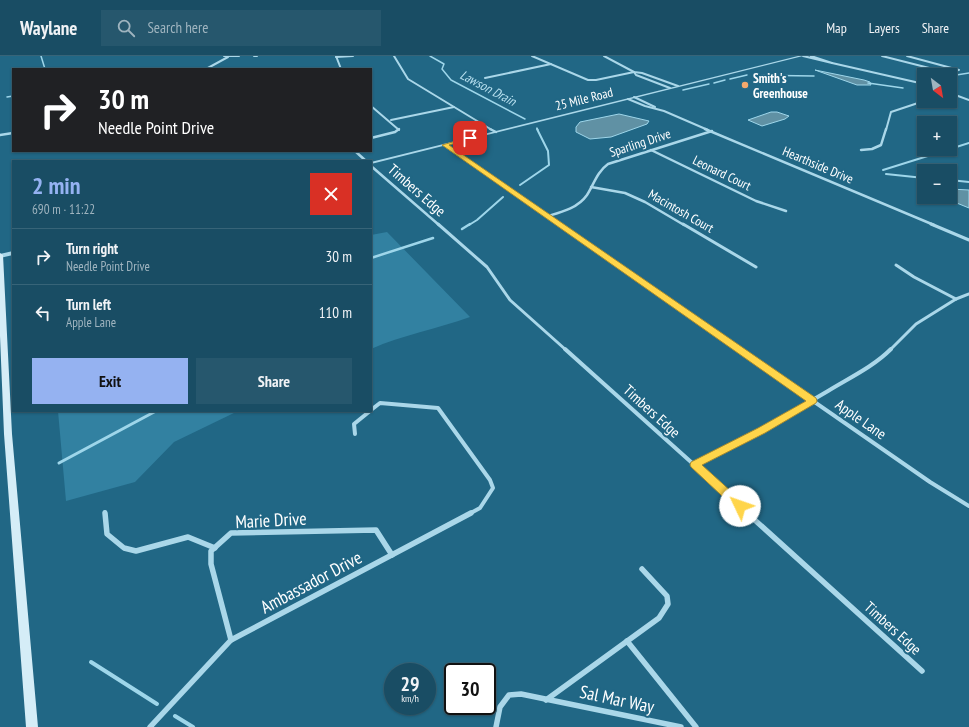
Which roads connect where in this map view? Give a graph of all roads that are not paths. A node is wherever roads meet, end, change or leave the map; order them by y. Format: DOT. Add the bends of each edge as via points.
graph roads {
  1 [pos="224,56"];
  2 [pos="239,56"];
  3 [pos="254,56"];
  4 [pos="257,56"];
  5 [pos="353,56"];
  6 [pos="394,56"];
  7 [pos="532,56"];
  8 [pos="604,56"];
  9 [pos="802,56"];
  10 [pos="811,56"];
  11 [pos="882,56"];
  12 [pos="906,56"];
  13 [pos="228,57"];
  14 [pos="336,57"];
  15 [pos="832,63"];
  16 [pos="551,64"];
  17 [pos="208,68"];
  18 [pos="341,68"];
  19 [pos="634,72"];
  20 [pos="485,78"];
  21 [pos="656,78"];
  22 [pos="649,80"];
  23 [pos="917,82"];
  24 [pos="678,86"];
  25 [pos="670,88"];
  26 [pos="957,95"];
  27 [pos="634,97"];
  28 [pos="628,99"];
  29 [pos="969,100"];
  30 [pos="917,103"];
  31 [pos="372,107"];
  32 [pos="454,107"];
  33 [pos="659,109"];
  34 [pos="391,120"];
  35 [pos="712,131"];
  36 [pos="496,132"];
  37 [pos="12,133"];
  38 [pos="0,135"];
  39 [pos="372,138"];
  40 [pos="444,145"];
  41 [pos="651,150"];
  42 [pos="861,150"];
  43 [pos="356,152"];
  44 [pos="365,160"];
  45 [pos="372,165"];
  46 [pos="372,166"];
  47 [pos="591,187"];
  48 [pos="786,211"];
  49 [pos="548,216"];
  50 [pos="969,240"];
  51 [pos="12,253"];
  52 [pos="0,256"];
  53 [pos="896,265"];
  54 [pos="756,267"];
  55 [pos="969,294"];
  56 [pos="956,299"];
  57 [pos="813,401"];
  58 [pos="372,409"];
  59 [pos="369,412"];
  60 [pos="355,434"];
  61 [pos="695,465"];
  62 [pos="969,506"];
  63 [pos="105,512"];
  64 [pos="214,548"];
  65 [pos="392,555"];
  66 [pos="642,569"];
  67 [pos="232,640"];
  68 [pos="627,641"];
  69 [pos="922,671"];
  70 [pos="546,700"];
  71 [pos="32,727"];
  72 [pos="150,727"];
  73 [pos="496,727"];
  74 [pos="681,727"];
  75 [pos="696,727"];
  1 -- 13 [label="street"];
  2 -- 13 [label="street"];
  3 -- 4 [label="street"];
  5 -- 14 [label="street"];
  6 -- 32 [label="street" via="408,79"];
  7 -- 16 [label="street"];
  8 -- 19 [label="street"];
  9 -- 15 [label="street"];
  9 -- 24 [label="street, 25 Mile Road"];
  10 -- 15 [label="street"];
  11 -- 12 [label="street" via="945,72 959,70"];
  13 -- 17 [label="street"];
  14 -- 18 [label="street"];
  15 -- 23 [label="street"];
  16 -- 19 [label="street" via="588,80"];
  16 -- 20 [label="street"];
  19 -- 21 [label="street"];
  19 -- 22 [label="street"];
  21 -- 22 [label="street"];
  21 -- 24 [label="street"];
  22 -- 25 [label="street"];
  24 -- 25 [label="street, 25 Mile Road"];
  25 -- 27 [label="street, 25 Mile Road"];
  26 -- 29 [label="street"];
  27 -- 28 [label="street, 25 Mile Road"];
  27 -- 33 [label="street, Hearthside Drive"];
  28 -- 33 [label="street, Hearthside Drive"];
  28 -- 36 [label="street, 25 Mile Road"];
  30 -- 42 [label="street" via="890,112 881,145"];
  31 -- 34 [label="street"];
  32 -- 34 [label="street"];
  32 -- 36 [label="street"];
  33 -- 35 [label="street, Hearthside Drive"];
  34 -- 39 [label="street" via="399,130"];
  35 -- 41 [label="street, Sparling Drive"];
  35 -- 50 [label="street, Hearthside Drive"];
  36 -- 40 [label="street, 25 Mile Road"];
  37 -- 38 [label="street"];
  40 -- 45 [label="street, 25 Mile Road"];
  40 -- 49 [label="street, Apple Lane"];
  41 -- 47 [label="street, Sparling Drive" via="603,166"];
  41 -- 48 [label="street, Leonard Court" via="760,203"];
  43 -- 44 [label="street"];
  46 -- 61 [label="street, Timbers Edge" via="488,267 510,300"];
  47 -- 49 [label="street, Sparling Drive" via="578,204"];
  47 -- 54 [label="street, Macintosh Court" via="625,193 645,202"];
  49 -- 57 [label="street, Apple Lane"];
  51 -- 52 [label="street"];
  52 -- 71 [label="main road" via="8,434"];
  53 -- 56 [label="street"];
  55 -- 56 [label="street"];
  56 -- 57 [label="street" via="916,324 883,357"];
  57 -- 61 [label="street"];
  57 -- 62 [label="street, Apple Lane"];
  58 -- 65 [label="street, Ambassador Drive" via="380,403 438,408 490,480 493,488 480,508"];
  59 -- 60 [label="street" via="354,424"];
  61 -- 69 [label="street, Timbers Edge"];
  63 -- 64 [label="street" via="107,534 124,548 136,551 188,537"];
  64 -- 65 [label="street, Marie Drive" via="231,533 376,530"];
  64 -- 67 [label="street" via="211,552 212,564"];
  65 -- 67 [label="street, Ambassador Drive"];
  66 -- 68 [label="street, Sal Mar Way" via="667,596 668,604 659,618"];
  67 -- 72 [label="street, Ambassador Drive"];
  68 -- 70 [label="street, Sal Mar Way"];
  68 -- 75 [label="street, Sal Mar Way"];
  70 -- 73 [label="street, Sal Mar Way" via="521,694 509,695 500,706"];
  70 -- 74 [label="street, Sal Mar Way"];
}
